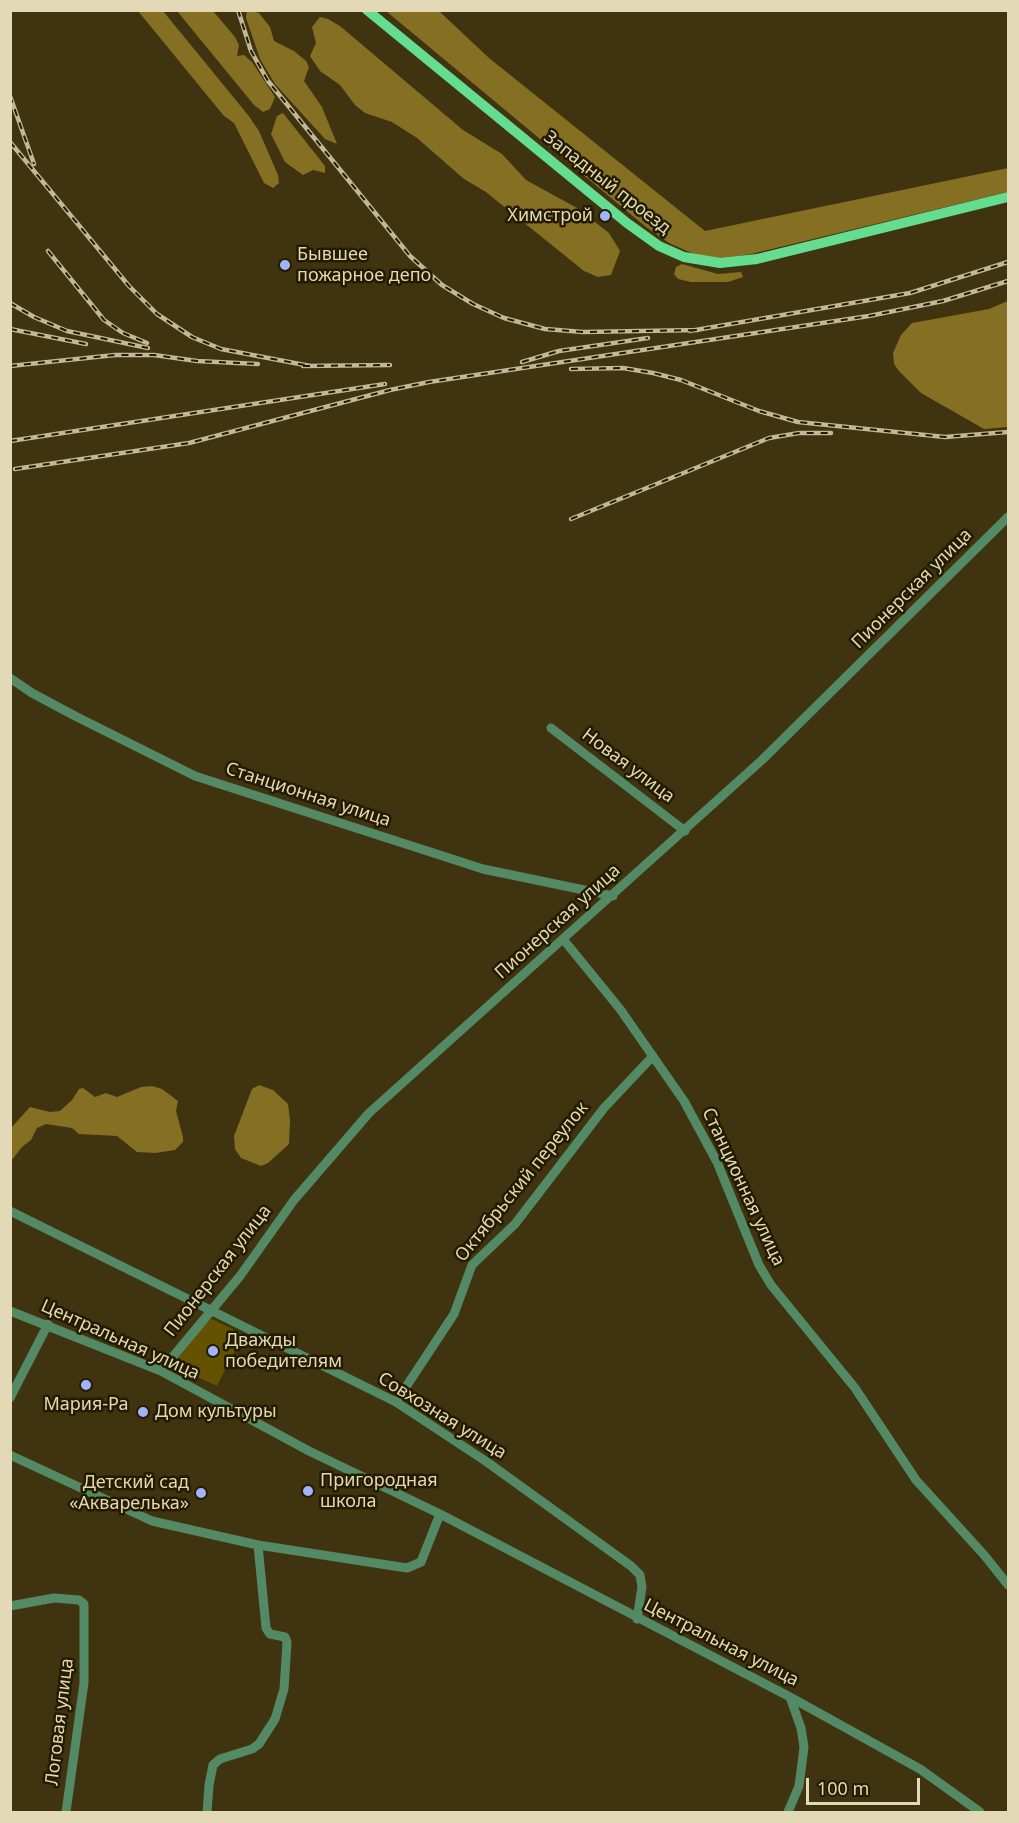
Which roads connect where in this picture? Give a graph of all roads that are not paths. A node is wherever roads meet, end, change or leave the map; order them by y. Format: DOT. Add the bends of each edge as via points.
graph roads {
  1 [pos="367,10"];
  2 [pos="1008,197"];
  3 [pos="1007,519"];
  4 [pos="10,678"];
  5 [pos="551,728"];
  6 [pos="685,831"];
  7 [pos="613,896"];
  8 [pos="563,939"];
  9 [pos="654,1056"];
  10 [pos="10,1210"];
  11 [pos="209,1310"];
  12 [pos="10,1311"];
  13 [pos="48,1324"];
  14 [pos="161,1371"];
  15 [pos="10,1398"];
  16 [pos="396,1402"];
  17 [pos="10,1455"];
  18 [pos="440,1514"];
  19 [pos="258,1545"];
  20 [pos="1008,1585"];
  21 [pos="10,1606"];
  22 [pos="637,1619"];
  23 [pos="790,1697"];
  24 [pos="66,1812"];
  25 [pos="207,1812"];
  26 [pos="788,1812"];
  27 [pos="980,1812"];
  1 -- 2 [label="main road, Западный проезд" via="627,223 659,246 684,256 720,262 757,259"];
  3 -- 6 [label="street, Пионерская улица"];
  4 -- 7 [label="street, Станционная улица" via="67,712 195,776 483,869"];
  5 -- 6 [label="street, Новая улица"];
  6 -- 7 [label="street, Пионерская улица"];
  7 -- 8 [label="street, Пионерская улица"];
  8 -- 9 [label="street, Станционная улица"];
  8 -- 11 [label="street, Пионерская улица" via="369,1113 294,1200 240,1276"];
  9 -- 16 [label="street, Октябрьский переулок" via="604,1108 515,1224 472,1265 454,1314"];
  9 -- 20 [label="street, Станционная улица" via="717,1162 771,1285 855,1388 916,1480"];
  10 -- 11 [label="street, Совхозная улица"];
  11 -- 14 [label="street, Пионерская улица"];
  11 -- 16 [label="street, Совхозная улица"];
  12 -- 13 [label="street, Центральная улица"];
  13 -- 14 [label="street, Центральная улица"];
  13 -- 15 [label="street"];
  14 -- 18 [label="street, Центральная улица" via="309,1451"];
  16 -- 22 [label="street, Совхозная улица" via="631,1566 640,1575 642,1587"];
  17 -- 19 [label="street" via="152,1521"];
  18 -- 19 [label="street" via="421,1562 414,1567"];
  18 -- 22 [label="street, Центральная улица"];
  19 -- 25 [label="street" via="266,1628 270,1634 285,1637 287,1642 284,1689 270,1729 259,1744 213,1765"];
  21 -- 24 [label="street, Логовая улица" via="54,1598 84,1604 84,1683"];
  22 -- 23 [label="street, Центральная улица"];
  23 -- 26 [label="street" via="804,1747 799,1786"];
  23 -- 27 [label="street, Центральная улица" via="920,1769"];
}
